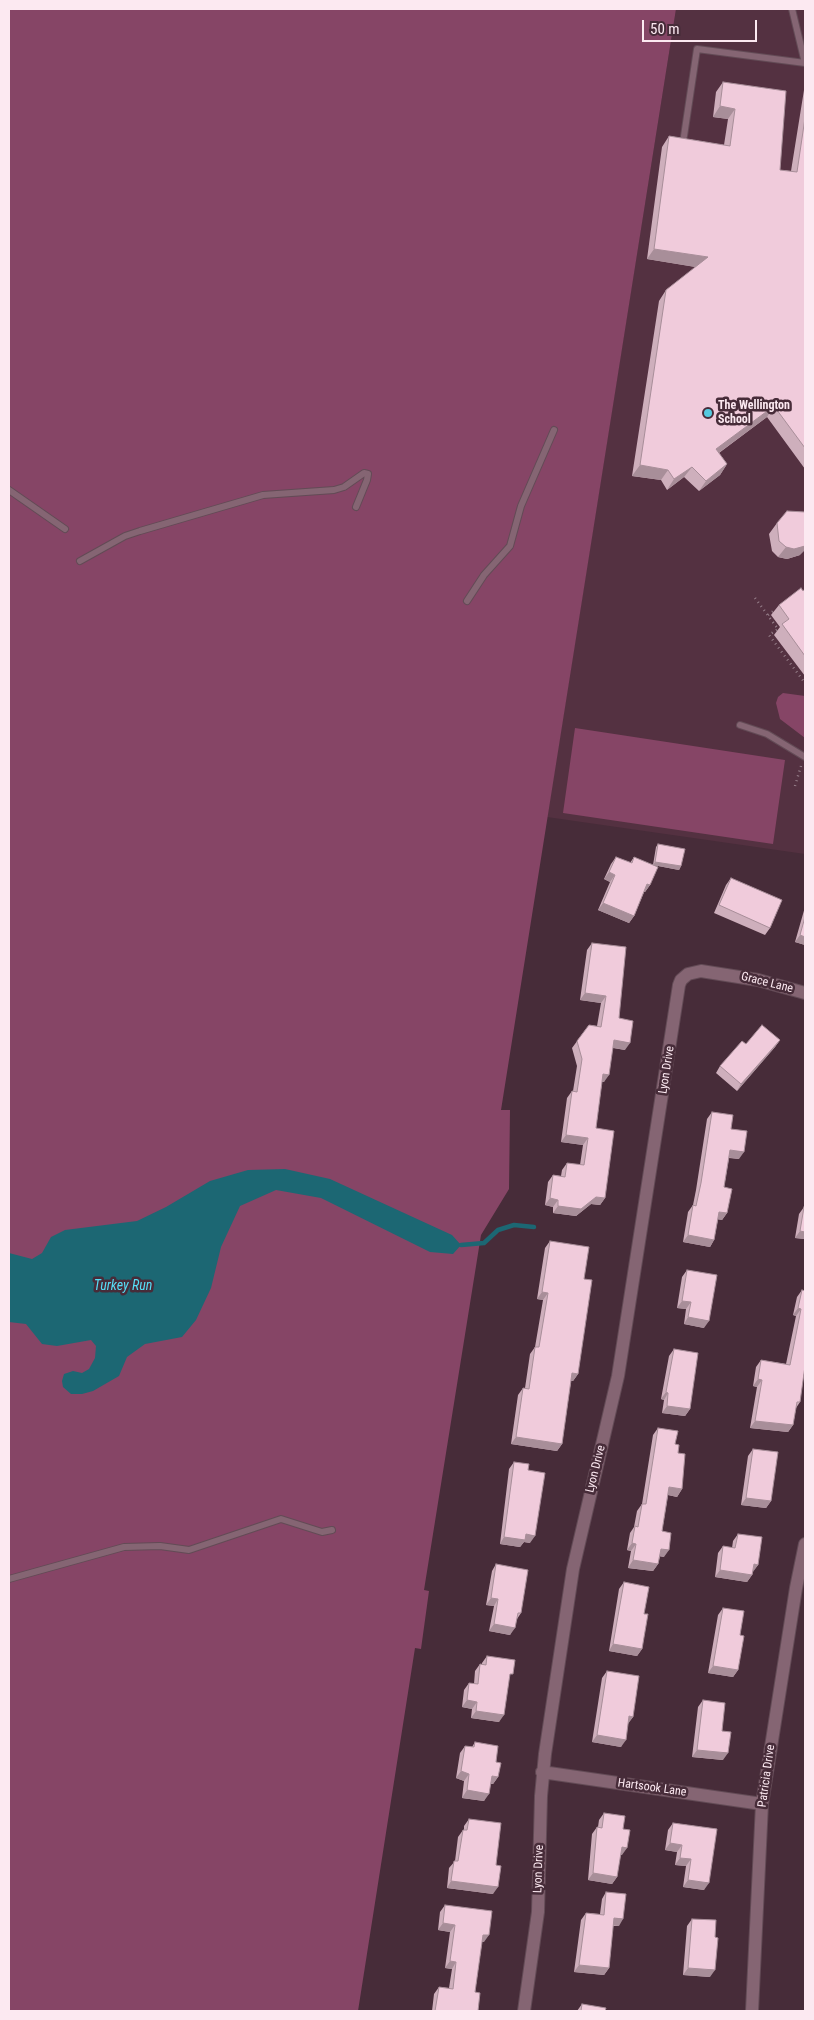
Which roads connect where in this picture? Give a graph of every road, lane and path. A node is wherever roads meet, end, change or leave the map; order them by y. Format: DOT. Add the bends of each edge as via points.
graph roads {
  1 [pos="792,9"];
  2 [pos="805,63"];
  3 [pos="684,136"];
  4 [pos="554,430"];
  5 [pos="9,490"];
  6 [pos="356,507"];
  7 [pos="65,529"];
  8 [pos="80,561"];
  9 [pos="755,598"];
  10 [pos="467,601"];
  11 [pos="783,604"];
  12 [pos="768,615"];
  13 [pos="805,683"];
  14 [pos="740,725"];
  15 [pos="805,757"];
  16 [pos="802,765"];
  17 [pos="795,786"];
  18 [pos="729,974"];
  19 [pos="805,993"];
  20 [pos="332,1530"];
  21 [pos="805,1544"];
  22 [pos="9,1579"];
  23 [pos="542,1772"];
  24 [pos="762,1804"];
  25 [pos="524,2011"];
  26 [pos="752,2011"];
  1 -- 2 [label="lane"];
  2 -- 3 [label="lane" via="697,49"];
  4 -- 10 [label="lane" via="521,506 510,546 484,575"];
  5 -- 7 [label="lane"];
  6 -- 8 [label="lane" via="368,474 364,473 334,490 263,495 140,531 124,536"];
  9 -- 12 [label="path"];
  11 -- 12 [label="path"];
  12 -- 13 [label="path" via="778,629 769,635"];
  14 -- 15 [label="lane" via="767,734"];
  16 -- 17 [label="path"];
  18 -- 19 [label="street, Grace Lane"];
  18 -- 23 [label="street, Lyon Drive" via="700,971 688,974 679,986 618,1376 574,1569"];
  20 -- 22 [label="lane" via="322,1532 281,1519 189,1550 160,1546 124,1547"];
  21 -- 24 [label="street, Patricia Drive"];
  23 -- 24 [label="street, Hartsook Lane"];
  23 -- 25 [label="street, Lyon Drive" via="538,1912"];
  24 -- 26 [label="street, Patricia Drive"];
}
